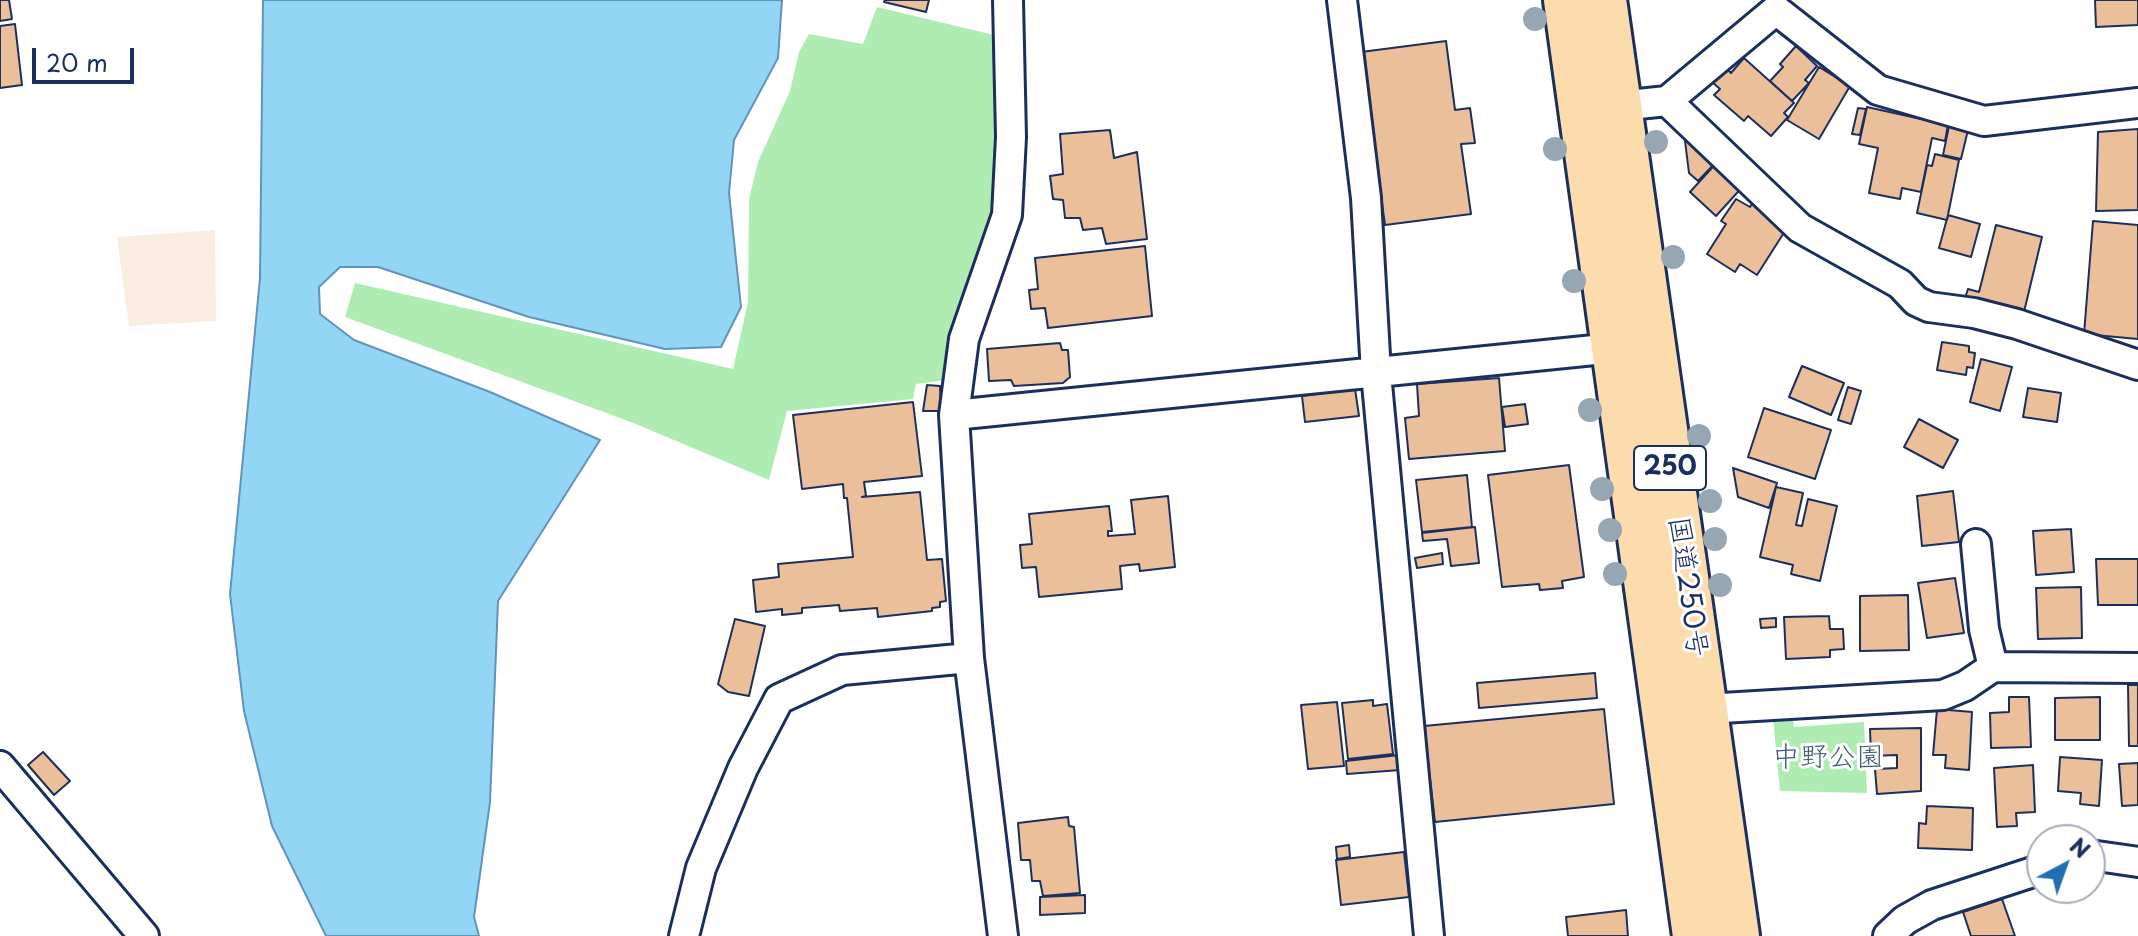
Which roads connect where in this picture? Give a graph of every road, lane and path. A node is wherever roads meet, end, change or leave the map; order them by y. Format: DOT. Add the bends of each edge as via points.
graph roads {
  1 [pos="1008,0"];
  2 [pos="1342,0"];
  3 [pos="1566,0"];
  4 [pos="1604,0"];
  5 [pos="1667,101"];
  6 [pos="2138,103"];
  7 [pos="1619,106"];
  8 [pos="1614,348"];
  9 [pos="2138,365"];
  10 [pos="1376,373"];
  11 [pos="954,415"];
  12 [pos="1976,544"];
  13 [pos="969,658"];
  14 [pos="1993,667"];
  15 [pos="2138,668"];
  16 [pos="1705,709"];
  17 [pos="0,766"];
  18 [pos="2106,857"];
  19 [pos="2138,862"];
  20 [pos="2026,874"];
  21 [pos="1901,931"];
  22 [pos="144,936"];
  23 [pos="684,936"];
  24 [pos="1003,936"];
  25 [pos="1429,936"];
  26 [pos="1695,936"];
  27 [pos="1737,936"];
  1 -- 11 [label="street" via="1007,215 964,339"];
  2 -- 10 [label="street" via="1366,198"];
  3 -- 8 [label="highway, 国道250号 / 250"];
  4 -- 7 [label="highway, 国道250号 / 250"];
  5 -- 6 [label="street" via="1776,10 1878,90 1984,121"];
  5 -- 7 [label="street"];
  5 -- 9 [label="street" via="1800,228 1900,284 1916,301 2017,324"];
  7 -- 16 [label="highway, 国道250号 / 250"];
  8 -- 10 [label="street"];
  8 -- 26 [label="highway, 国道250号 / 250"];
  10 -- 11 [label="street"];
  10 -- 25 [label="street"];
  11 -- 13 [label="street"];
  12 -- 14 [label="street"];
  13 -- 23 [label="street" via="842,670 779,699 701,868"];
  13 -- 24 [label="street"];
  14 -- 15 [label="street"];
  14 -- 16 [label="street" via="1943,695"];
  16 -- 27 [label="highway, 国道250号 / 250"];
  17 -- 22 [label="street"];
  18 -- 19 [label="street"];
  20 -- 21 [label="street" via="1932,905"];
}
